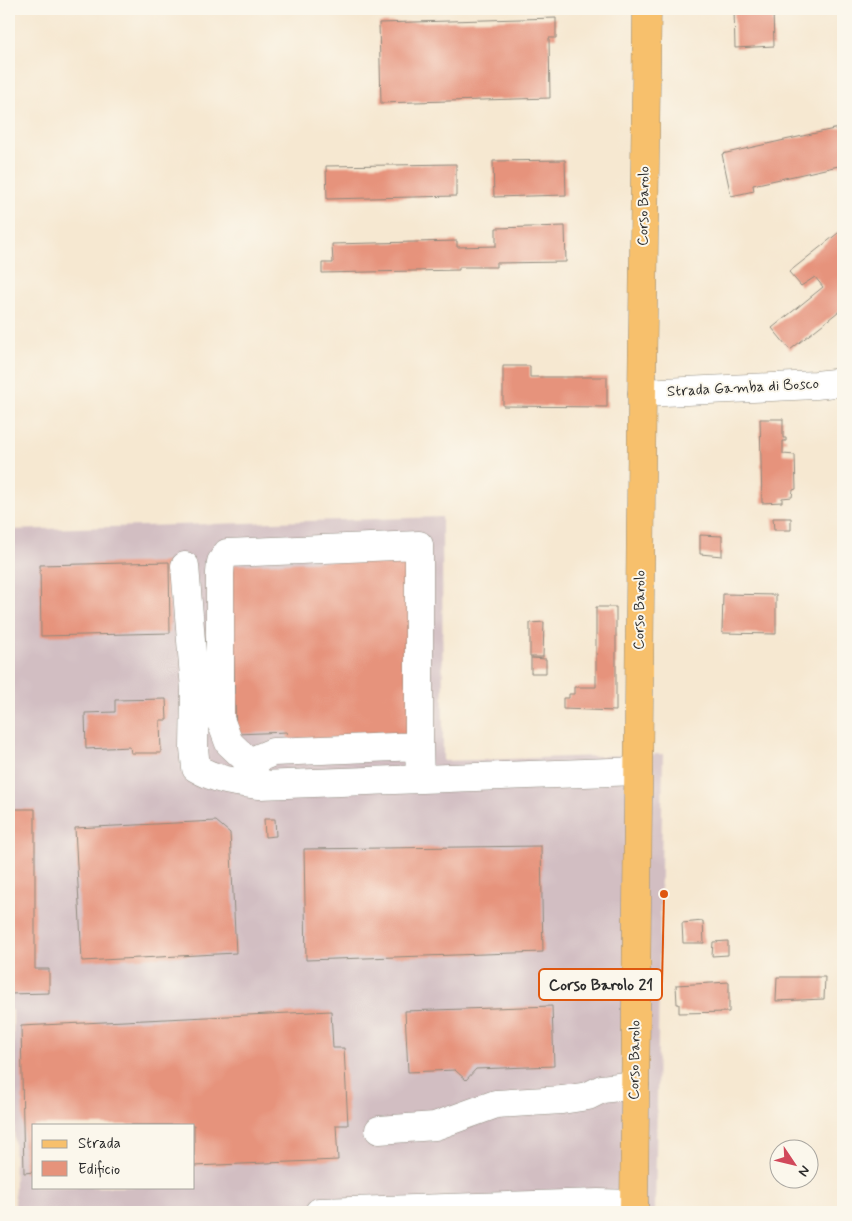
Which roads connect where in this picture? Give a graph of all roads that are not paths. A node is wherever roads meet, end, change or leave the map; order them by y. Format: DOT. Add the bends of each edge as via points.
graph roads {
  1 [pos="647,9"];
  2 [pos="843,382"];
  3 [pos="642,393"];
  4 [pos="185,566"];
  5 [pos="419,746"];
  6 [pos="638,771"];
  7 [pos="254,774"];
  8 [pos="420,779"];
  9 [pos="635,1085"];
  10 [pos="379,1130"];
  11 [pos="634,1208"];
  12 [pos="319,1212"];
  1 -- 3 [label="main road, Corso Barolo"];
  2 -- 3 [label="street, Strada Gamba di Bosco"];
  3 -- 6 [label="main road, Corso Barolo"];
  4 -- 7 [label="street" via="195,690 196,768 224,781"];
  5 -- 7 [label="street" via="273,752"];
  5 -- 7 [label="street" via="419,545 227,552 221,562 220,573 220,719 229,743"];
  5 -- 8 [label="street"];
  6 -- 8 [label="street"];
  6 -- 9 [label="main road, Corso Barolo"];
  7 -- 8 [label="street"];
  9 -- 10 [label="street" via="602,1089 588,1096 562,1100 496,1104 435,1126"];
  9 -- 11 [label="main road, Corso Barolo"];
  11 -- 12 [label="street" via="588,1204"];
}
